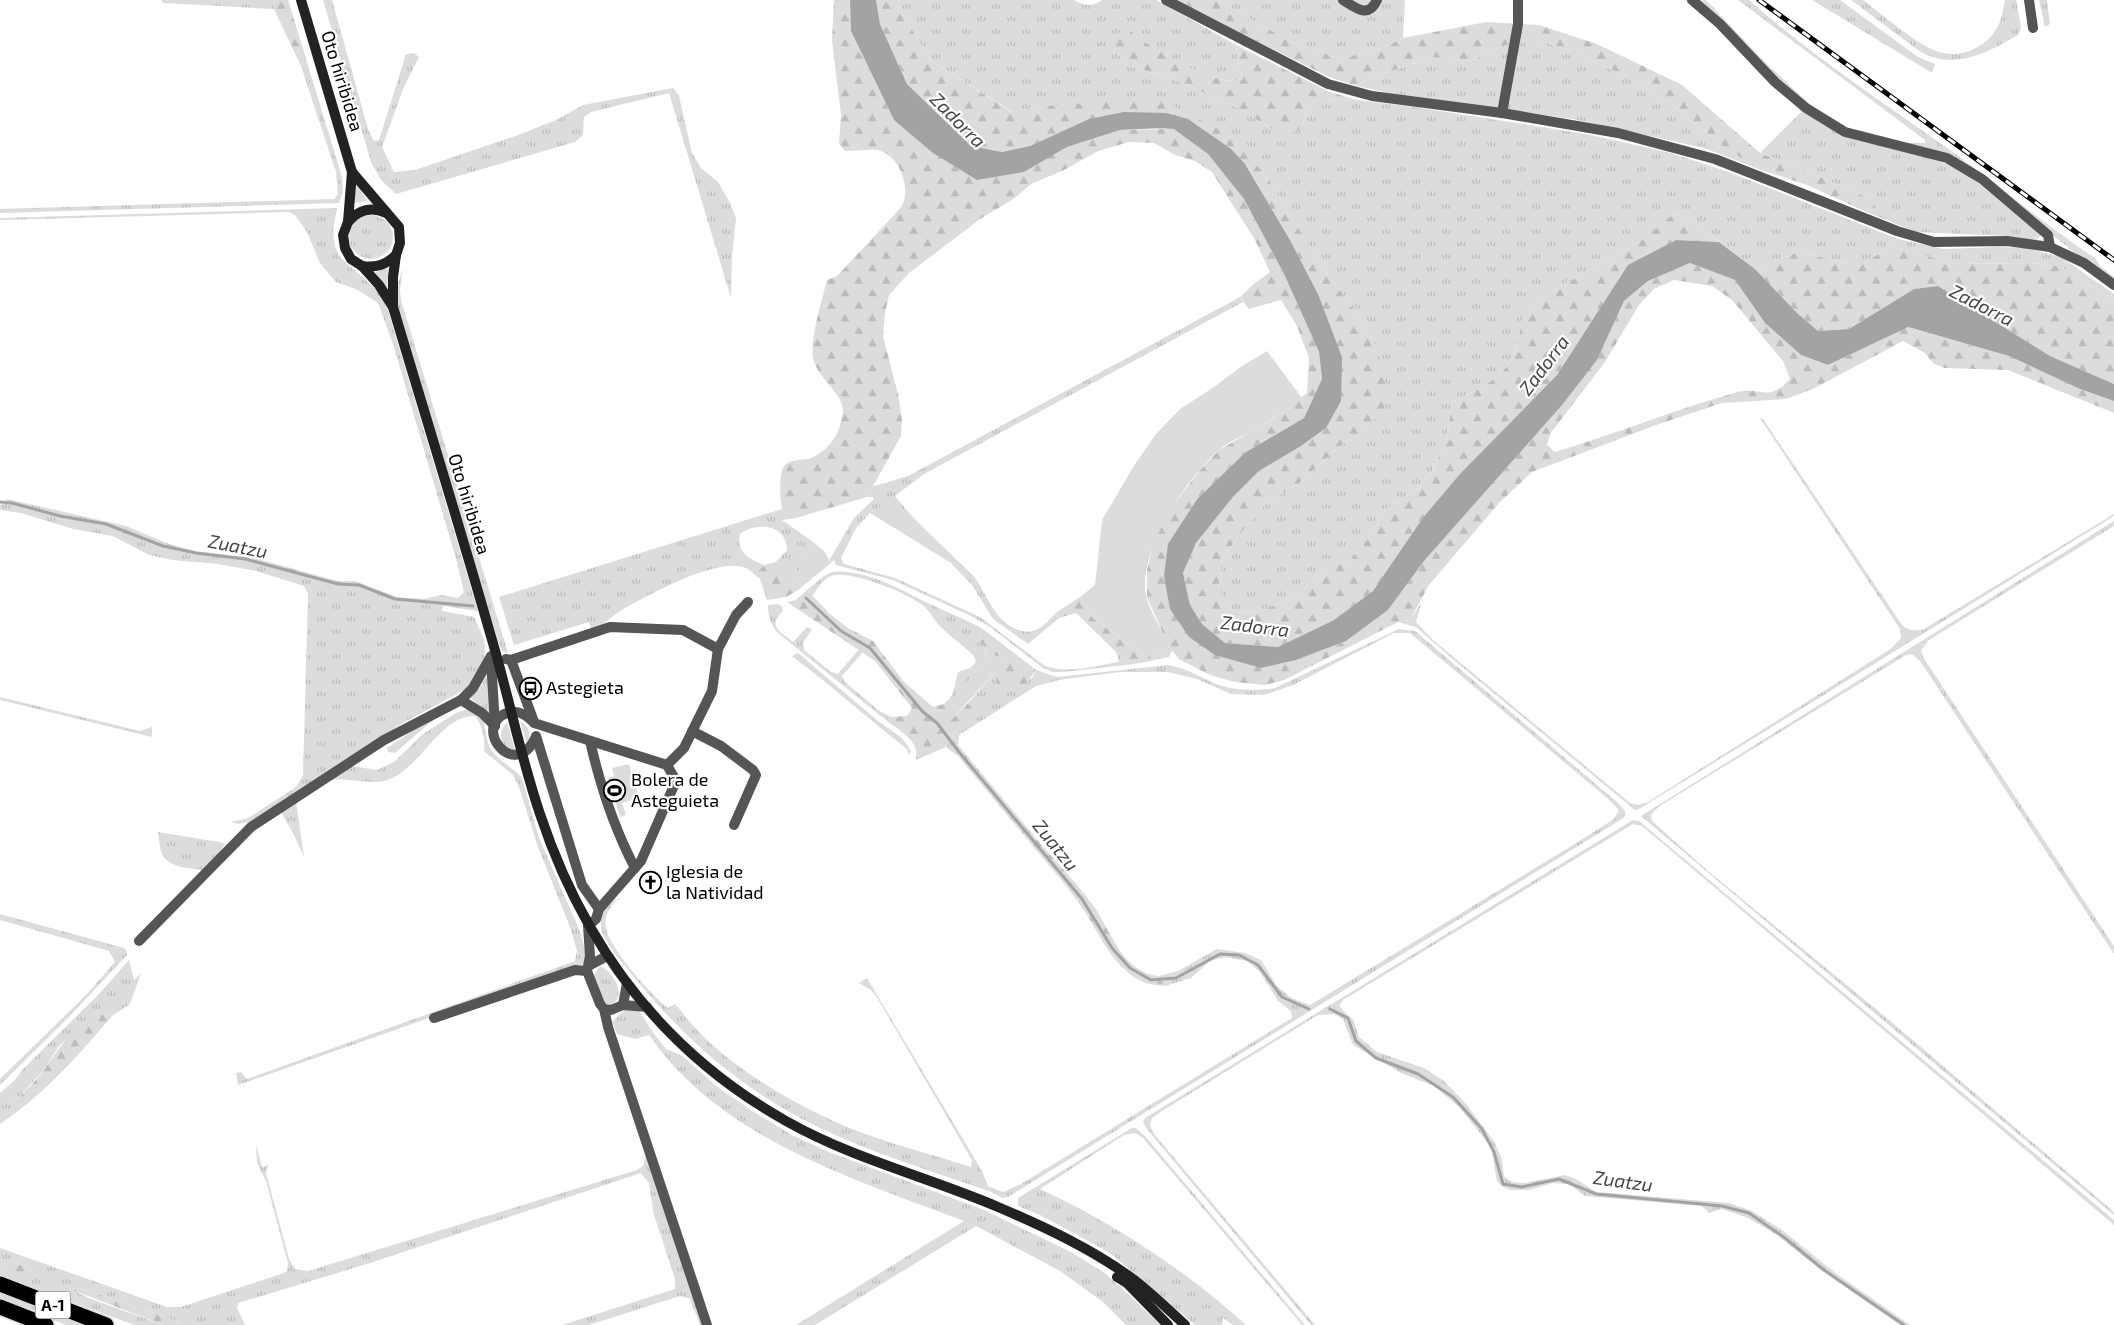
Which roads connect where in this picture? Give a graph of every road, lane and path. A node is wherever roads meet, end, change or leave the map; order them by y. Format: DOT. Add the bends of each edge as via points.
graph roads {
  1 [pos="301,0"];
  2 [pos="1166,0"];
  3 [pos="1343,0"];
  4 [pos="1377,0"];
  5 [pos="1518,0"];
  6 [pos="1692,0"];
  7 [pos="2029,0"];
  8 [pos="2033,28"];
  9 [pos="1502,113"];
  10 [pos="352,172"];
  11 [pos="388,214"];
  12 [pos="348,222"];
  13 [pos="2050,247"];
  14 [pos="396,255"];
  15 [pos="362,266"];
  16 [pos="2114,285"];
  17 [pos="393,307"];
  18 [pos="748,602"];
  19 [pos="718,649"];
  20 [pos="494,657"];
  21 [pos="511,660"];
  22 [pos="462,700"];
  23 [pos="512,712"];
  24 [pos="534,723"];
  25 [pos="495,726"];
  26 [pos="692,731"];
  27 [pos="536,738"];
  28 [pos="590,741"];
  29 [pos="523,754"];
  30 [pos="667,766"];
  31 [pos="734,825"];
  32 [pos="635,868"];
  33 [pos="599,910"];
  34 [pos="588,926"];
  35 [pos="139,941"];
  36 [pos="607,956"];
  37 [pos="588,968"];
  38 [pos="627,983"];
  39 [pos="623,1005"];
  40 [pos="647,1007"];
  41 [pos="604,1010"];
  42 [pos="434,1018"];
  43 [pos="1062,1236"];
  44 [pos="0,1284"];
  45 [pos="0,1307"];
  46 [pos="46,1325"];
  47 [pos="106,1325"];
  48 [pos="707,1325"];
  49 [pos="1168,1325"];
  50 [pos="1185,1325"];
  1 -- 10 [label="street, Oto hiribidea"];
  2 -- 9 [label="street" via="1328,84 1372,96"];
  3 -- 4 [label="street" via="1365,11"];
  5 -- 9 [label="street" via="1518,24"];
  6 -- 13 [label="street" via="1806,108 1845,132 1947,158 1982,179 2048,235"];
  7 -- 8 [label="street"];
  9 -- 13 [label="street" via="1618,133 1715,159 1897,231 1934,242 2007,241"];
  10 -- 11 [label="street, Oto hiribidea"];
  10 -- 12 [label="street, Oto hiribidea"];
  11 -- 12 [label="street" via="371,209 362,211"];
  11 -- 14 [label="street, Oto hiribidea" via="401,235"];
  12 -- 15 [label="street, Oto hiribidea" via="343,235 344,248"];
  13 -- 16 [label="street" via="2084,263"];
  14 -- 15 [label="street" via="377,267"];
  14 -- 17 [label="street, Oto hiribidea"];
  15 -- 17 [label="street, Oto hiribidea"];
  17 -- 20 [label="street, Oto hiribidea" via="492,638"];
  18 -- 19 [label="street" via="736,615"];
  19 -- 21 [label="street" via="683,630 610,626"];
  19 -- 26 [label="street" via="712,691"];
  20 -- 21 [label="street"];
  20 -- 22 [label="street"];
  20 -- 23 [label="street, Oto hiribidea"];
  20 -- 25 [label="street"];
  21 -- 24 [label="street"];
  22 -- 25 [label="street"];
  22 -- 35 [label="street" via="384,740 251,827"];
  23 -- 24 [label="street" via="525,714"];
  23 -- 25 [label="street" via="505,714"];
  23 -- 29 [label="street, Oto hiribidea"];
  24 -- 27 [label="street"];
  24 -- 28 [label="street"];
  25 -- 29 [label="street" via="497,745 504,752"];
  26 -- 30 [label="street" via="684,748"];
  26 -- 31 [label="street" via="720,746 753,770 756,776"];
  27 -- 29 [label="street" via="532,747"];
  27 -- 33 [label="street" via="582,885"];
  28 -- 30 [label="street"];
  28 -- 32 [label="street" via="619,838"];
  29 -- 34 [label="street, Oto hiribidea" via="546,832"];
  30 -- 32 [label="street" via="676,781"];
  32 -- 33 [label="street"];
  33 -- 34 [label="street" via="596,919"];
  34 -- 36 [label="street, Oto hiribidea"];
  34 -- 37 [label="street"];
  36 -- 37 [label="street"];
  36 -- 38 [label="street, Oto hiribidea"];
  37 -- 41 [label="street"];
  37 -- 42 [label="street"];
  38 -- 39 [label="street"];
  38 -- 40 [label="street, Oto hiribidea"];
  39 -- 40 [label="street"];
  39 -- 41 [label="street"];
  40 -- 43 [label="street, Oto hiribidea" via="699,1060 728,1084 788,1122 858,1155 998,1207"];
  41 -- 48 [label="street"];
  43 -- 49 [label="street" via="1127,1283"];
  43 -- 50 [label="street" via="1134,1280"];
  44 -- 47 [label="highway, A-1"];
  45 -- 46 [label="highway, A-1"];
}
